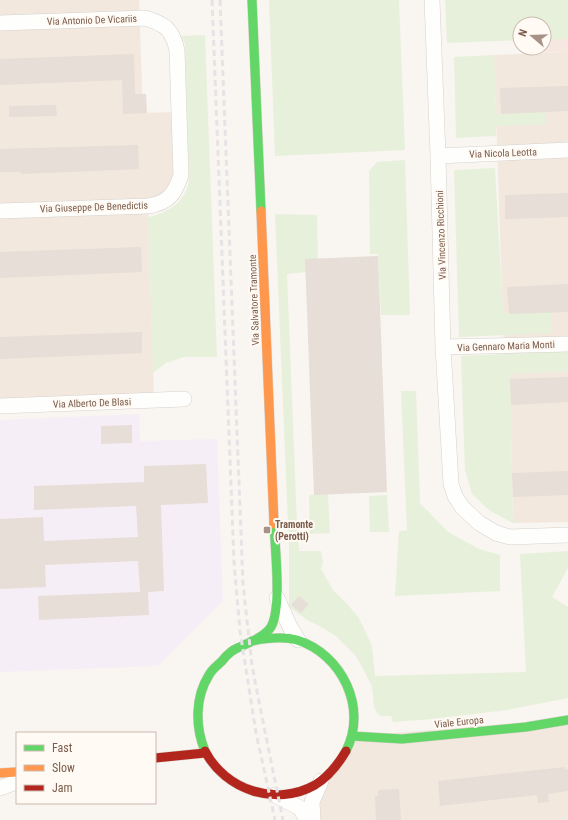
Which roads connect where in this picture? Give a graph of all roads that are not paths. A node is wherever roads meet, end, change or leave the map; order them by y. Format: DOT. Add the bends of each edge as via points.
graph roads {
  1 [pos="252,0"];
  2 [pos="432,0"];
  3 [pos="0,23"];
  4 [pos="179,112"];
  5 [pos="568,150"];
  6 [pos="438,156"];
  7 [pos="0,211"];
  8 [pos="568,344"];
  9 [pos="443,347"];
  10 [pos="184,399"];
  11 [pos="0,406"];
  12 [pos="568,535"];
  13 [pos="277,598"];
  14 [pos="298,640"];
  15 [pos="252,641"];
  16 [pos="568,720"];
  17 [pos="352,736"];
  18 [pos="205,753"];
  19 [pos="156,758"];
  20 [pos="16,772"];
  21 [pos="0,773"];
  22 [pos="321,781"];
  23 [pos="16,782"];
  24 [pos="0,788"];
  25 [pos="276,795"];
  26 [pos="307,820"];
  27 [pos="313,820"];
  1 -- 13 [label="main road, Via Salvatore Tramonte"];
  2 -- 6 [label="street, Via Vincenzo Ricchioni"];
  3 -- 4 [label="street, Via Antonio De Vicariis" via="145,18 158,22 169,29 177,50"];
  4 -- 7 [label="street, Via Giuseppe De Benedictis" via="181,175 177,188 169,198 159,204"];
  5 -- 6 [label="street, Via Nicola Leotta"];
  6 -- 9 [label="street, Via Vincenzo Ricchioni"];
  8 -- 9 [label="street, Via Gennaro Maria Monti"];
  9 -- 12 [label="street, Via Vincenzo Ricchioni" via="451,484 462,507 487,529 510,537"];
  10 -- 11 [label="street, Via Alberto De Blasi"];
  13 -- 14 [label="street"];
  13 -- 15 [label="main road, Via Salvatore Tramonte" via="270,628"];
  14 -- 15 [label="main road" via="267,638"];
  14 -- 17 [label="main road" via="320,651 338,667 350,688 354,712"];
  15 -- 18 [label="main road" via="228,654 214,669 199,699 198,726"];
  16 -- 17 [label="main road, Viale Europa" via="526,727 402,739"];
  17 -- 22 [label="main road" via="340,761"];
  18 -- 19 [label="main road"];
  18 -- 25 [label="main road" via="218,770 234,783 254,792"];
  20 -- 21 [label="main road"];
  22 -- 25 [label="main road" via="299,792"];
  22 -- 27 [label="street" via="312,802"];
  23 -- 24 [label="street"];
  25 -- 26 [label="street" via="300,808"];
}
